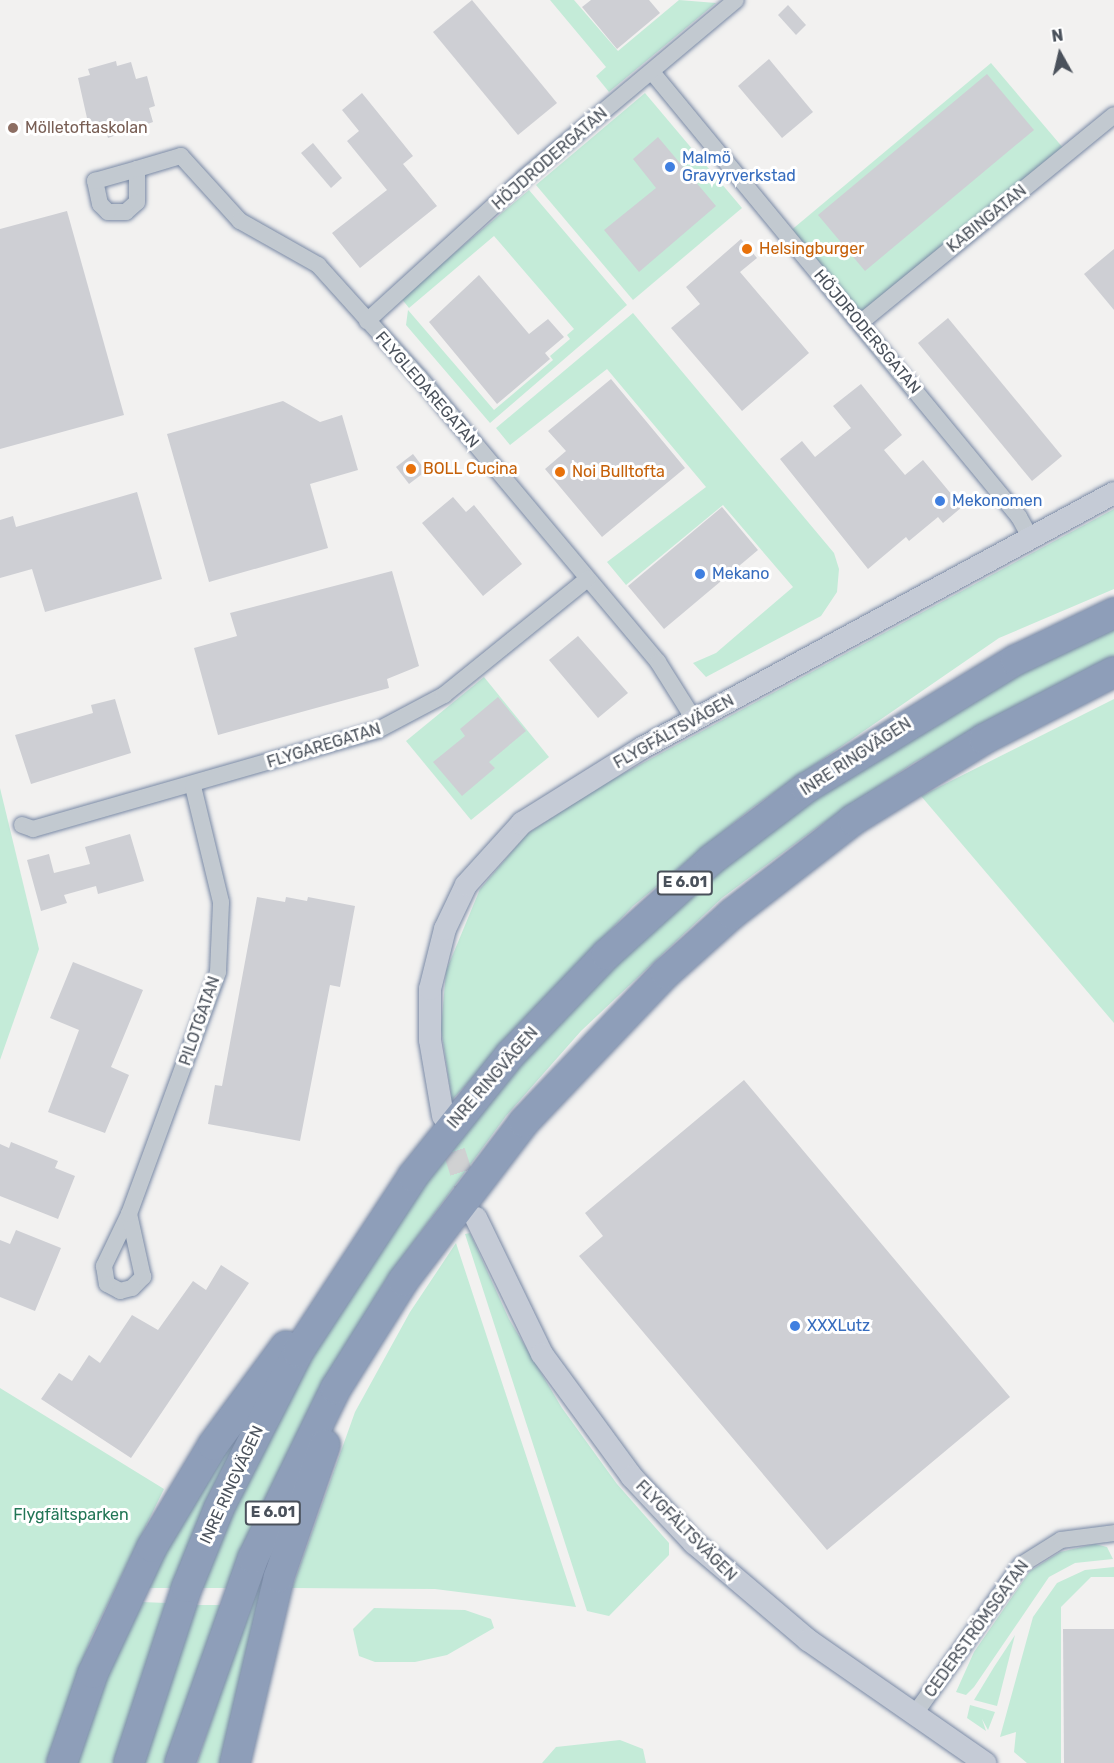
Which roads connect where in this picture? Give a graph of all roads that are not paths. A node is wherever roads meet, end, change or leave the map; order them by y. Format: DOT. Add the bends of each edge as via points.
graph roads {
  1 [pos="736,0"];
  2 [pos="652,72"];
  3 [pos="1114,115"];
  4 [pos="137,169"];
  5 [pos="367,321"];
  6 [pos="861,323"];
  7 [pos="1114,493"];
  8 [pos="1031,539"];
  9 [pos="587,579"];
  10 [pos="1114,613"];
  11 [pos="1114,672"];
  12 [pos="695,721"];
  13 [pos="193,786"];
  14 [pos="22,825"];
  15 [pos="443,1116"];
  16 [pos="129,1214"];
  17 [pos="477,1218"];
  18 [pos="403,1281"];
  19 [pos="322,1315"];
  20 [pos="1114,1533"];
  21 [pos="914,1715"];
  22 [pos="62,1763"];
  23 [pos="129,1763"];
  24 [pos="180,1763"];
  25 [pos="236,1763"];
  26 [pos="985,1763"];
  1 -- 2 [label="street, HÖJDRODERGATAN"];
  2 -- 5 [label="street, HÖJDRODERGATAN" via="525,177"];
  2 -- 6 [label="street, HÖJDRODERSGATAN"];
  3 -- 6 [label="street, KABINGATAN"];
  4 -- 5 [label="street, FLYGLEDAREGATAN" via="181,156 240,221 318,265"];
  5 -- 9 [label="street, FLYGLEDAREGATAN" via="419,377"];
  6 -- 8 [label="street, HÖJDRODERSGATAN" via="1019,518"];
  7 -- 8 [label="street, FLYGFÄLTSVÄGEN"];
  8 -- 12 [label="street, FLYGFÄLTSVÄGEN"];
  9 -- 12 [label="street, FLYGLEDAREGATAN" via="658,662"];
  9 -- 13 [label="street, FLYGAREGATAN" via="444,694 407,716 353,739"];
  10 -- 19 [label="highway, INRE RINGVÄGEN / E 6.01" via="1016,660 907,723 806,788 711,860 607,954 510,1055 413,1176"];
  11 -- 18 [label="highway, E 6.01" via="984,739 853,820 732,914 666,973 524,1122"];
  12 -- 15 [label="street, FLYGFÄLTSVÄGEN" via="562,794 490,853 466,885 445,929 430,989 430,1040"];
  13 -- 14 [label="street, FLYGAREGATAN" via="33,829"];
  13 -- 16 [label="street, PILOTGATAN" via="221,902 218,972"];
  17 -- 21 [label="street, FLYGFÄLTSVÄGEN" via="542,1354 632,1477 742,1587 808,1640"];
  18 -- 24 [label="highway, E 6.01" via="336,1389 289,1478 231,1615"];
  18 -- 25 [label="highway" via="396,1313 336,1420 288,1546"];
  19 -- 22 [label="highway" via="286,1345 243,1401 152,1547 97,1664"];
  19 -- 23 [label="highway, INRE RINGVÄGEN / E 6.01" via="298,1352 219,1508 164,1651"];
  20 -- 21 [label="street, CEDERSTRÖMSGATAN" via="1061,1540 1021,1565"];
  21 -- 26 [label="street, FLYGFÄLTSVÄGEN"];
}
